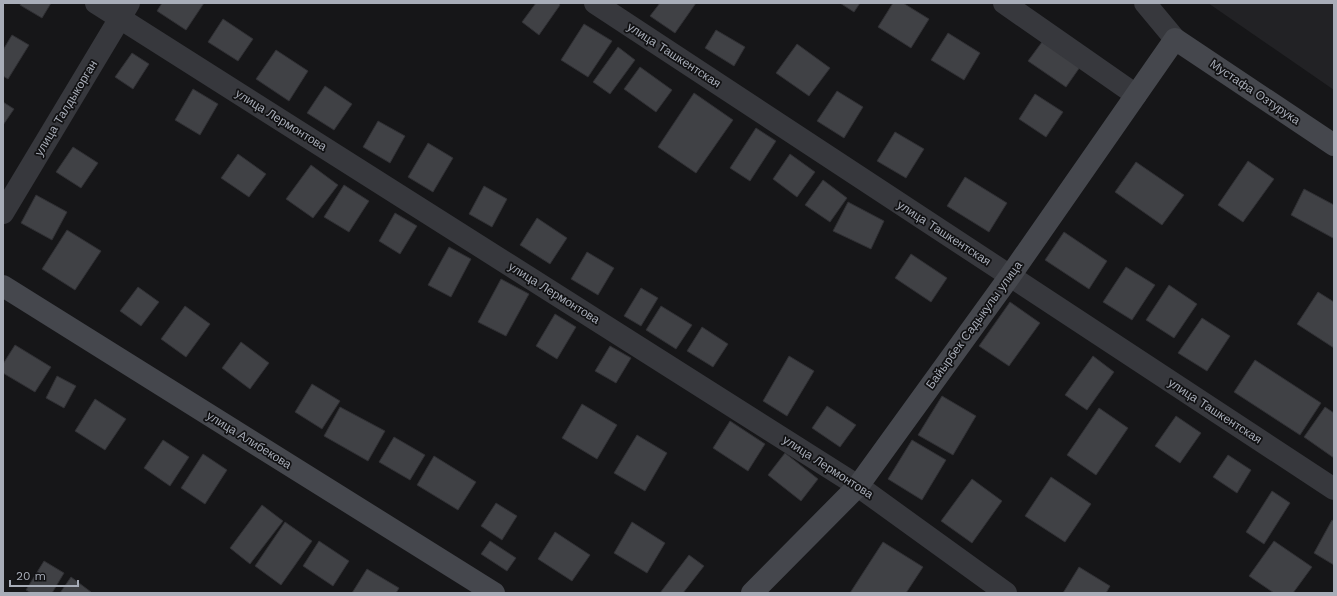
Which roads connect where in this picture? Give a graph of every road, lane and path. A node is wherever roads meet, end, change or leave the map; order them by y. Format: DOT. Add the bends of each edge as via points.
graph roads {
  1 [pos="96,3"];
  2 [pos="596,3"];
  3 [pos="1004,3"];
  4 [pos="1144,3"];
  5 [pos="125,11"];
  6 [pos="1175,39"];
  7 [pos="1136,95"];
  8 [pos="1334,145"];
  9 [pos="3,213"];
  10 [pos="1010,276"];
  11 [pos="3,286"];
  12 [pos="858,486"];
  13 [pos="1334,489"];
  14 [pos="494,593"];
  15 [pos="752,593"];
  16 [pos="1006,593"];
  1 -- 5 [label="street, улица Лермонтова"];
  2 -- 10 [label="street, улица Ташкентская"];
  3 -- 7 [label="street"];
  4 -- 6 [label="street"];
  5 -- 9 [label="street, улица Талдыкорган"];
  5 -- 12 [label="street, улица Лермонтова"];
  6 -- 7 [label="street, Байырбек Садыкулы улица"];
  6 -- 8 [label="street, Мустафа Озтурука"];
  7 -- 10 [label="street, Байырбек Садыкулы улица"];
  10 -- 12 [label="street, Байырбек Садыкулы улица"];
  10 -- 13 [label="street, улица Ташкентская"];
  11 -- 14 [label="street, улица Алибекова"];
  12 -- 15 [label="street, Байырбек Садыкулы улица"];
  12 -- 16 [label="street, улица Лермонтова"];
}
